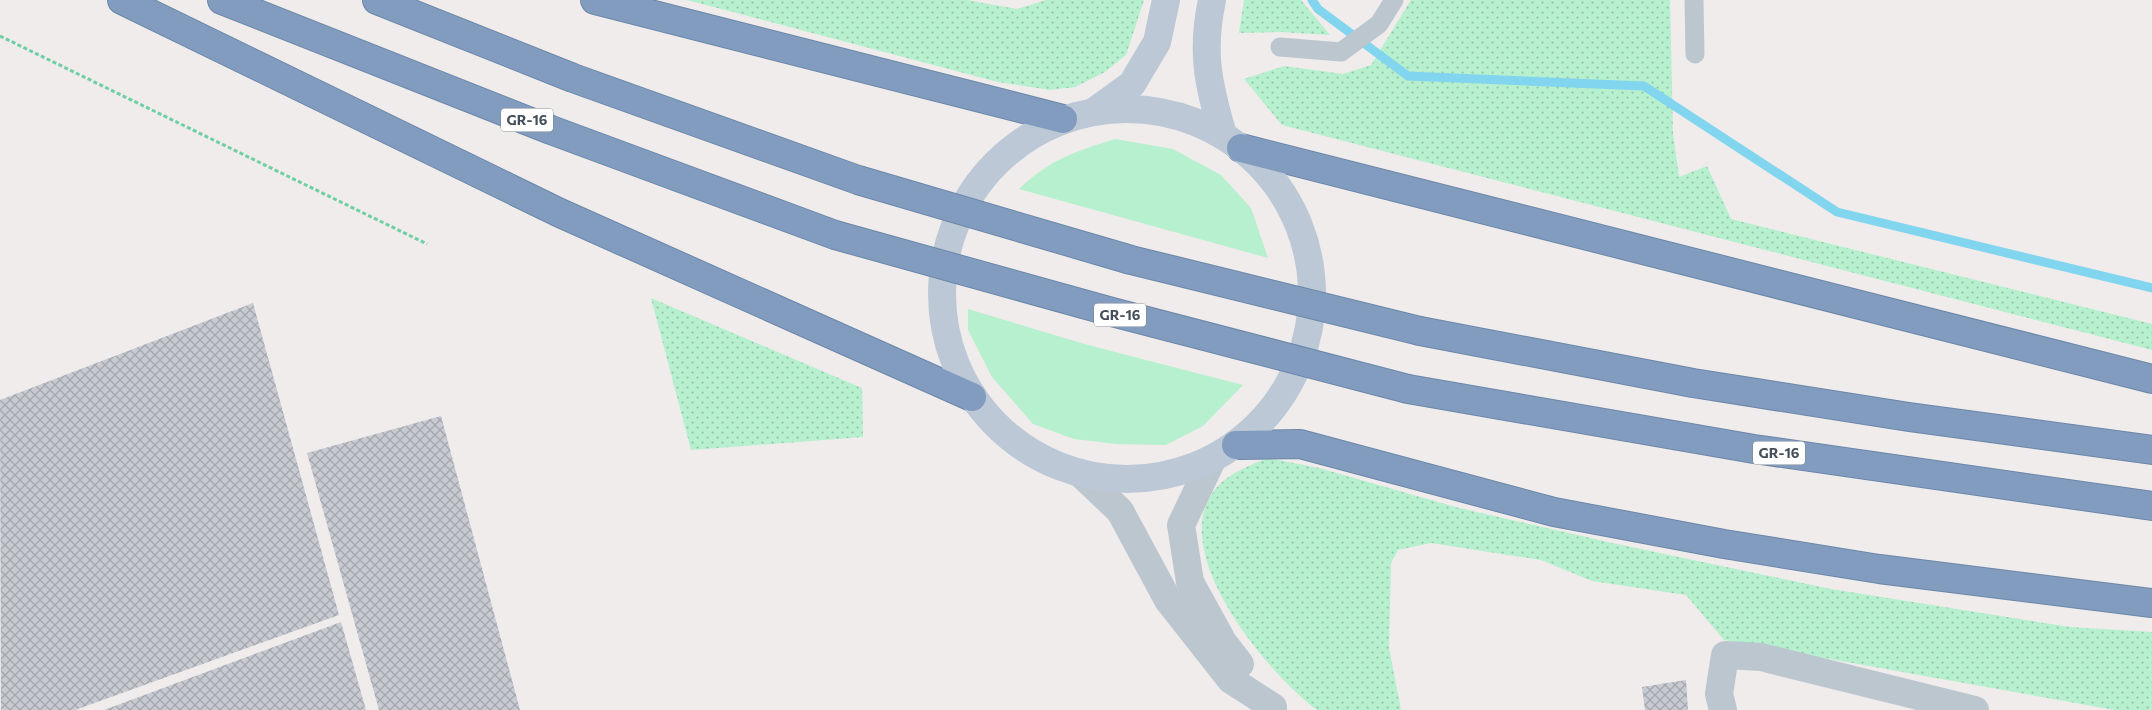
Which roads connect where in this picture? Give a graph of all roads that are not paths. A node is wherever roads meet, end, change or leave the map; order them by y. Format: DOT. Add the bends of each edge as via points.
graph roads {
  1 [pos="122,0"];
  2 [pos="222,0"];
  3 [pos="376,0"];
  4 [pos="595,0"];
  5 [pos="1166,0"];
  6 [pos="1212,0"];
  7 [pos="1394,0"];
  8 [pos="1694,0"];
  9 [pos="1280,47"];
  10 [pos="1695,54"];
  11 [pos="1096,110"];
  12 [pos="1063,119"];
  13 [pos="1232,141"];
  14 [pos="2152,379"];
  15 [pos="972,396"];
  16 [pos="1236,445"];
  17 [pos="2152,450"];
  18 [pos="1212,460"];
  19 [pos="1081,474"];
  20 [pos="2152,506"];
  21 [pos="2152,603"];
  22 [pos="1275,708"];
  23 [pos="1723,710"];
  24 [pos="1975,710"];
  1 -- 15 [label="highway" via="560,213"];
  2 -- 20 [label="highway, GR-16, bridge" via="551,130 834,235 1112,312 1408,389 1754,449"];
  3 -- 17 [label="highway, bridge" via="573,78 858,180 1131,260 1420,332 1702,384"];
  4 -- 12 [label="highway"];
  5 -- 11 [label="main road" via="1157,42 1132,84"];
  6 -- 13 [label="main road" via="1205,53 1209,88"];
  7 -- 9 [label="lane" via="1379,24 1341,52"];
  8 -- 10 [label="lane"];
  11 -- 12 [label="main road"];
  11 -- 13 [label="main road" via="1140,108 1182,117"];
  12 -- 15 [label="main road" via="1014,146 988,172 975,186 950,236 941,290 949,346"];
  13 -- 14 [label="highway"];
  13 -- 16 [label="main road" via="1280,190 1305,241 1313,298 1303,354 1276,405"];
  15 -- 19 [label="main road" via="1002,431 1039,458"];
  16 -- 18 [label="main road"];
  16 -- 21 [label="highway" via="1300,444 1554,512 1724,544 1888,570"];
  18 -- 19 [label="main road" via="1170,475 1125,480"];
  18 -- 22 [label="street" via="1181,525 1190,582 1223,642"];
  19 -- 22 [label="street" via="1120,511 1168,600 1231,680"];
  23 -- 24 [label="street" via="1719,694 1724,655 1761,657"];
}
